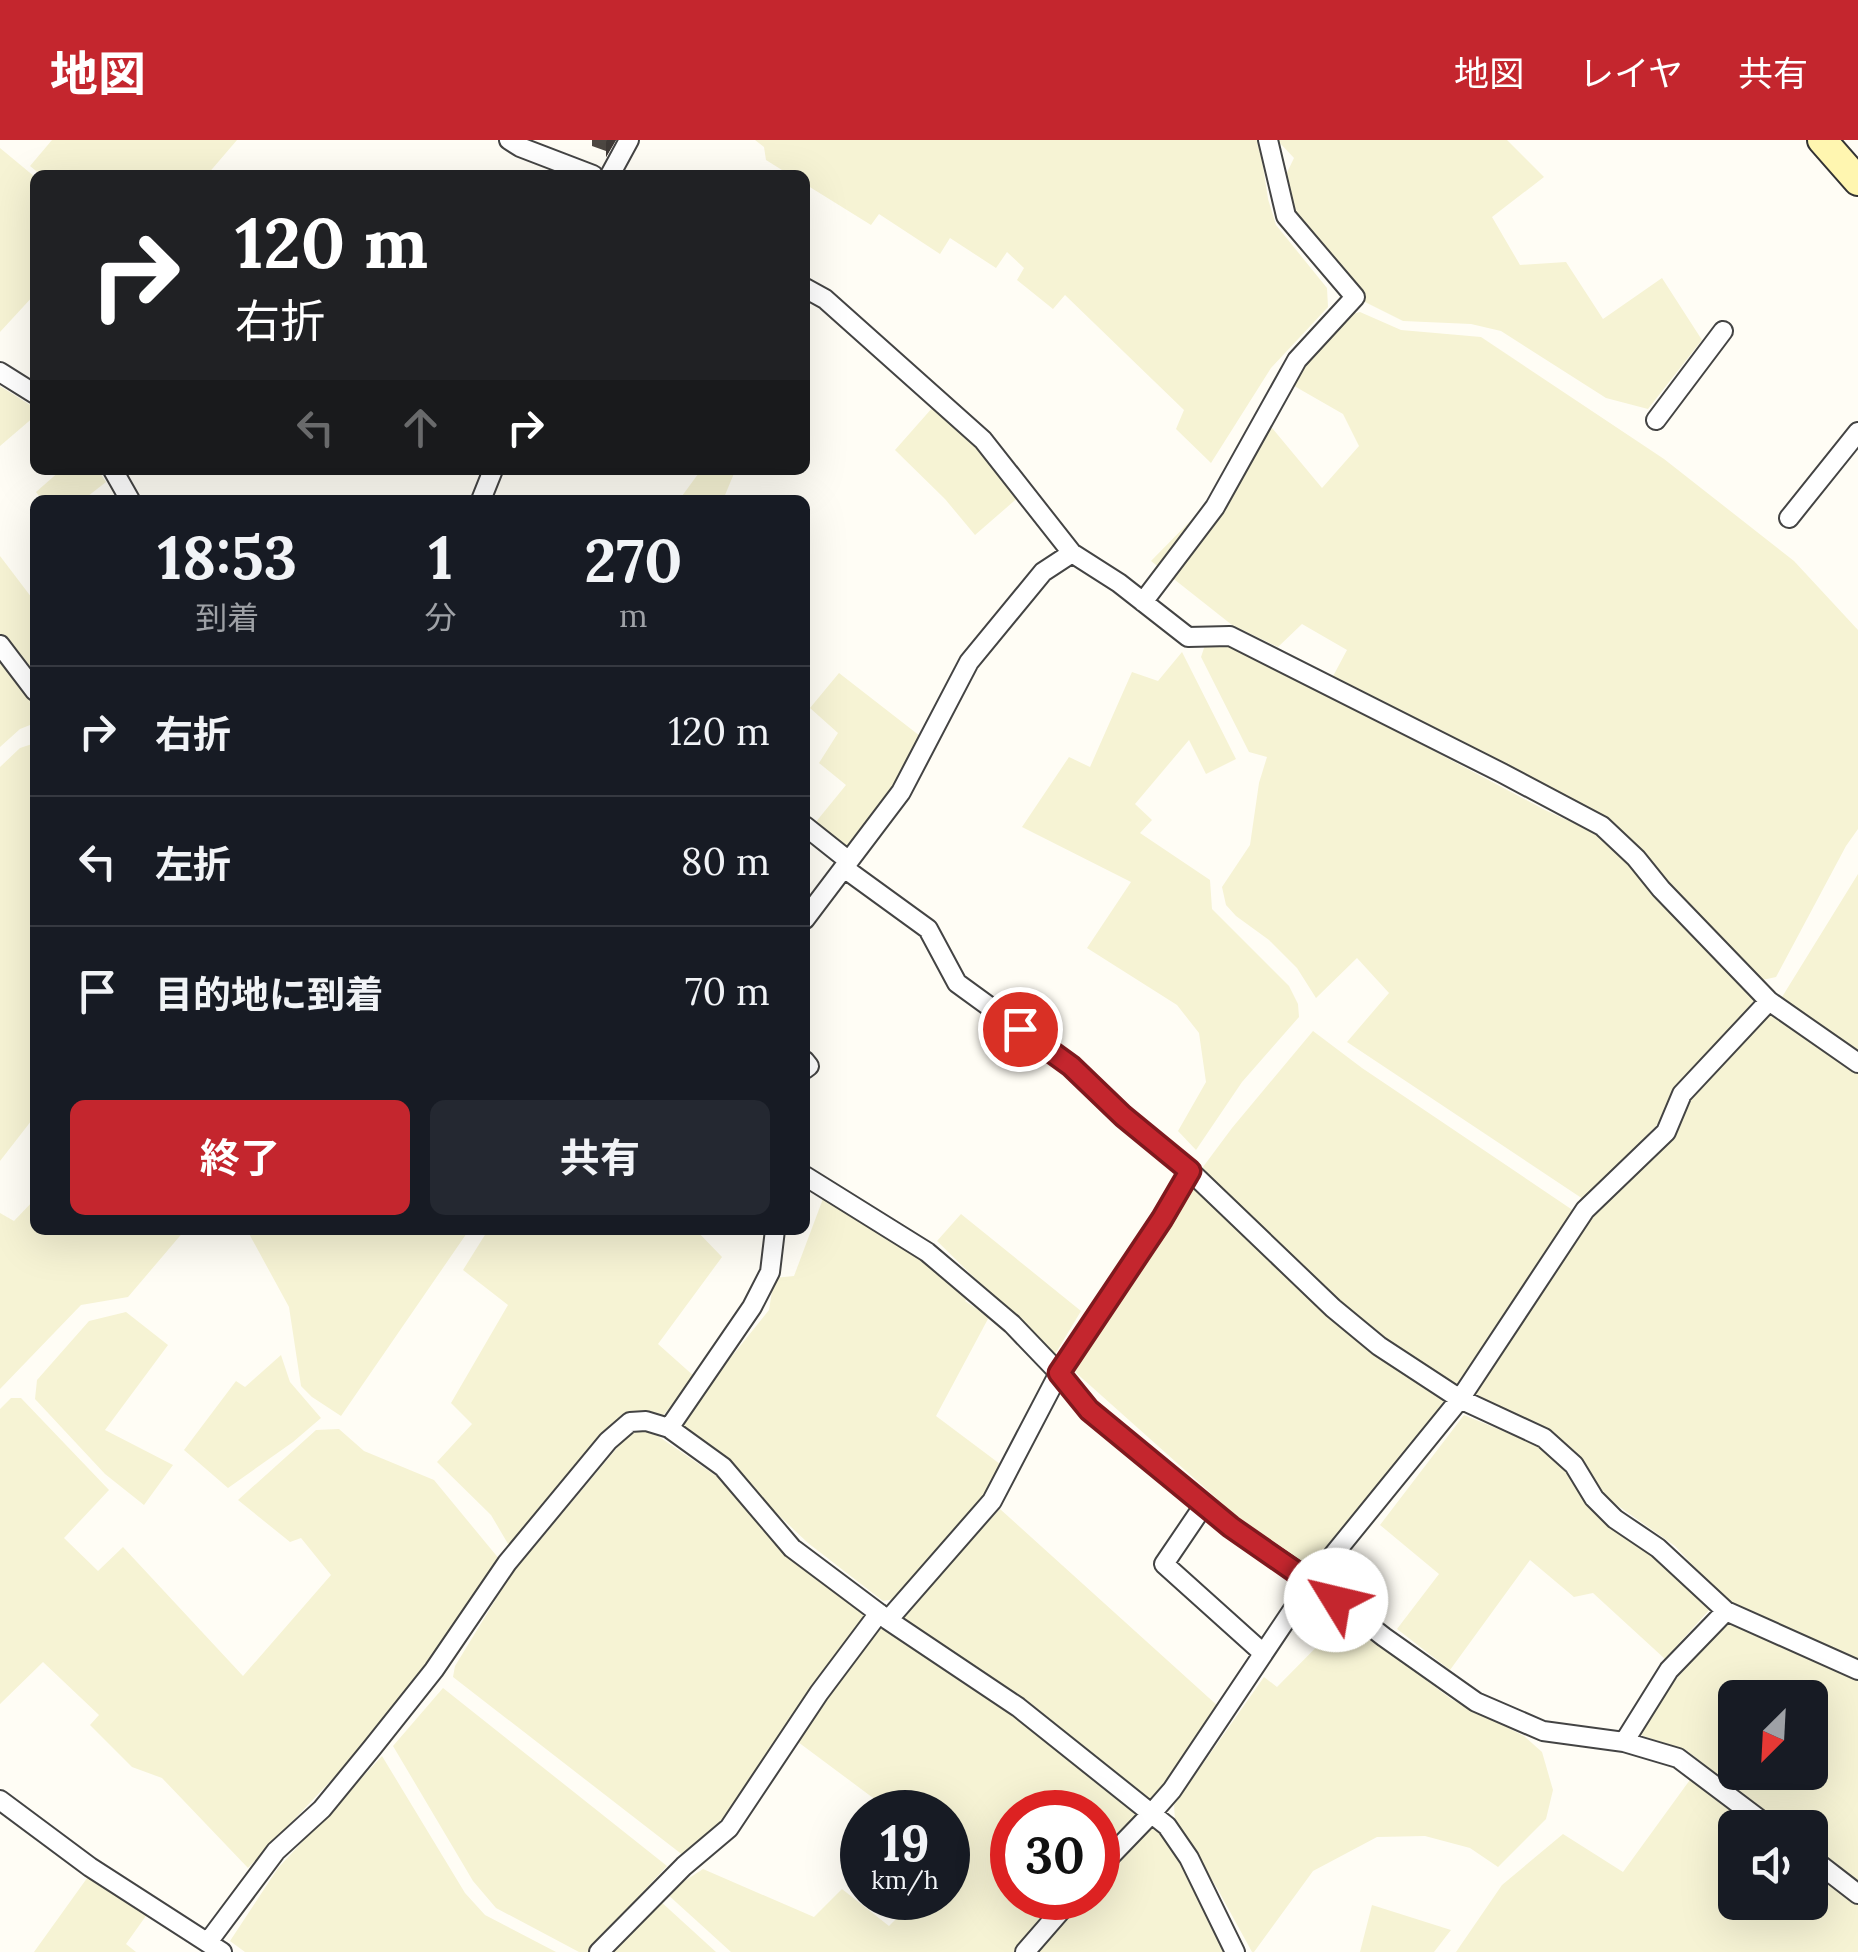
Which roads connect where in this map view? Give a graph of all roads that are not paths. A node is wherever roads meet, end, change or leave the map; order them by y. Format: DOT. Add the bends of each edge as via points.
graph roads {
  1 [pos="510,140"];
  2 [pos="628,140"];
  3 [pos="1268,140"];
  4 [pos="1822,140"];
  5 [pos="580,170"];
  6 [pos="613,170"];
  7 [pos="1858,180"];
  8 [pos="810,291"];
  9 [pos="1724,332"];
  10 [pos="0,372"];
  11 [pos="30,391"];
  12 [pos="1656,420"];
  13 [pos="1858,432"];
  14 [pos="1789,518"];
  15 [pos="1072,553"];
  16 [pos="1144,602"];
  17 [pos="0,645"];
  18 [pos="30,684"];
  19 [pos="810,831"];
  20 [pos="846,865"];
  21 [pos="810,912"];
  22 [pos="1769,1001"];
  23 [pos="1858,1064"];
  24 [pos="1190,1171"];
  25 [pos="810,1179"];
  26 [pos="774,1235"];
  27 [pos="1059,1373"];
  28 [pos="1460,1399"];
  29 [pos="669,1428"];
  30 [pos="1204,1504"];
  31 [pos="1312,1582"];
  32 [pos="1726,1611"];
  33 [pos="883,1616"];
  34 [pos="1263,1653"];
  35 [pos="1858,1670"];
  36 [pos="1624,1742"];
  37 [pos="0,1800"];
  38 [pos="1747,1810"];
  39 [pos="1151,1814"];
  40 [pos="1120,1846"];
  41 [pos="1828,1871"];
  42 [pos="1858,1894"];
  43 [pos="1053,1920"];
  44 [pos="215,1947"];
  45 [pos="598,1952"];
  46 [pos="1025,1952"];
  47 [pos="1234,1952"];
  1 -- 5 [label="street"];
  2 -- 6 [label="street"];
  3 -- 16 [label="street" via="1286,216 1355,297 1297,360 1215,507"];
  4 -- 7 [label="street"];
  8 -- 15 [label="street" via="984,440"];
  9 -- 12 [label="street"];
  10 -- 11 [label="street"];
  13 -- 14 [label="street"];
  15 -- 16 [label="street"];
  15 -- 20 [label="street" via="1042,572 969,662 901,792"];
  16 -- 22 [label="street" via="1188,637 1230,636 1602,826"];
  17 -- 18 [label="street"];
  19 -- 20 [label="street"];
  20 -- 21 [label="street"];
  20 -- 24 [label="street" via="928,929 957,983 1071,1066"];
  22 -- 23 [label="street"];
  22 -- 28 [label="street" via="1682,1094 1666,1132 1585,1210"];
  24 -- 27 [label="street"];
  24 -- 28 [label="street" via="1333,1308"];
  25 -- 27 [label="street" via="926,1252"];
  26 -- 29 [label="street" via="770,1272 752,1308"];
  27 -- 30 [label="street" via="1089,1410"];
  27 -- 33 [label="street" via="992,1501"];
  28 -- 31 [label="street"];
  28 -- 32 [label="street" via="1544,1438 1616,1519"];
  29 -- 33 [label="street" via="723,1467 792,1548"];
  29 -- 44 [label="street" via="630,1422 608,1441 507,1564 372,1748 276,1851"];
  30 -- 31 [label="street"];
  30 -- 34 [label="street" via="1164,1564"];
  31 -- 34 [label="street"];
  31 -- 36 [label="street" via="1476,1702 1543,1731"];
  32 -- 35 [label="street"];
  32 -- 36 [label="street" via="1669,1670"];
  33 -- 39 [label="street" via="1018,1706"];
  33 -- 45 [label="street" via="820,1693 729,1828"];
  34 -- 39 [label="street"];
  36 -- 38 [label="street" via="1678,1758"];
  37 -- 44 [label="street"];
  39 -- 40 [label="street"];
  39 -- 47 [label="street" via="1189,1858"];
  41 -- 42 [label="street"];
  43 -- 46 [label="street"];
}
